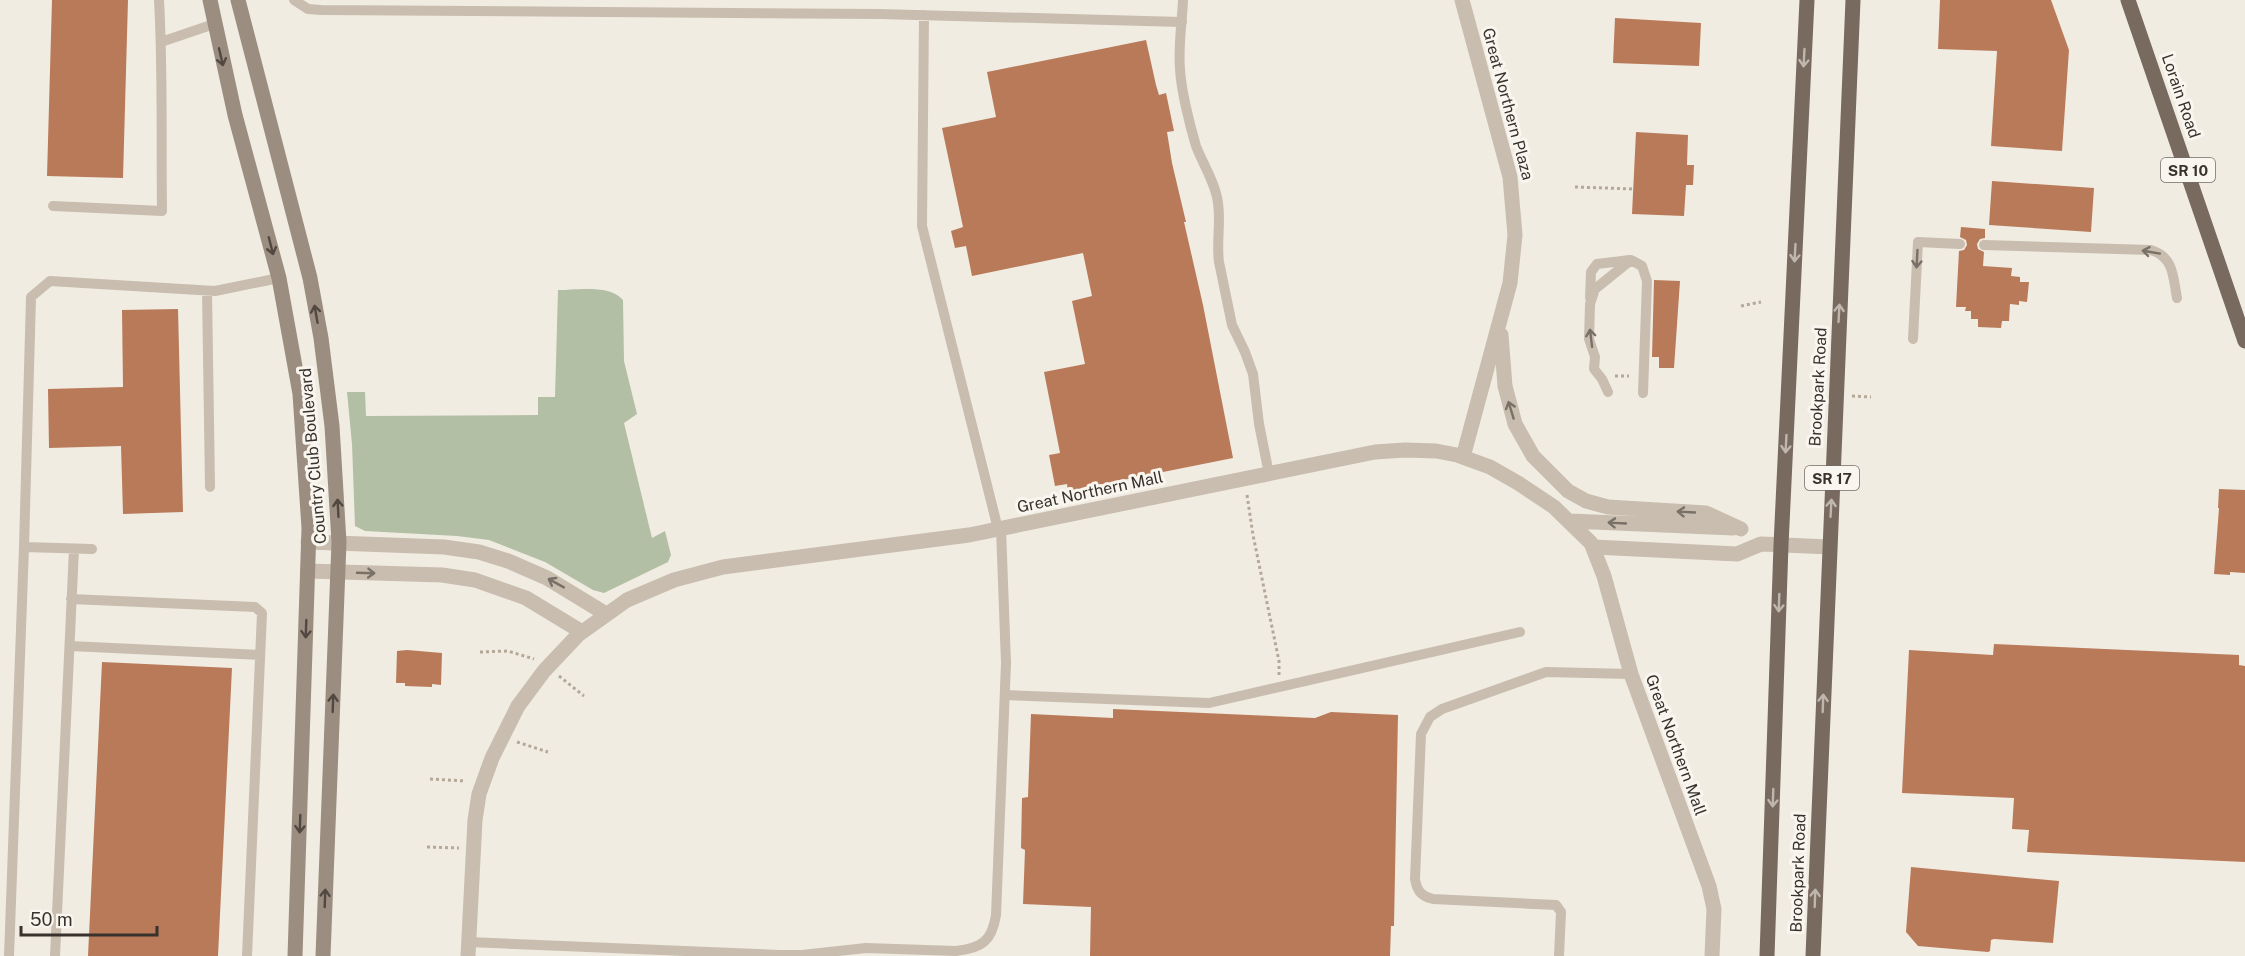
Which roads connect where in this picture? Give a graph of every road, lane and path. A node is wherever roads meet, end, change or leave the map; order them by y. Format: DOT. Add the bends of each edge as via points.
graph roads {
  1 [pos="159,0"];
  2 [pos="210,0"];
  3 [pos="238,0"];
  4 [pos="294,0"];
  5 [pos="1183,0"];
  6 [pos="1462,0"];
  7 [pos="1807,0"];
  8 [pos="1853,0"];
  9 [pos="2128,0"];
  10 [pos="924,15"];
  11 [pos="1182,22"];
  12 [pos="214,24"];
  13 [pos="161,42"];
  14 [pos="1575,187"];
  15 [pos="1634,189"];
  16 [pos="53,206"];
  17 [pos="1960,244"];
  18 [pos="1984,245"];
  19 [pos="1631,260"];
  20 [pos="279,278"];
  21 [pos="207,291"];
  22 [pos="2177,298"];
  23 [pos="1761,302"];
  24 [pos="1590,304"];
  25 [pos="1741,306"];
  26 [pos="1500,325"];
  27 [pos="1913,339"];
  28 [pos="2245,341"];
  29 [pos="1634,374"];
  30 [pos="1610,376"];
  31 [pos="1608,392"];
  32 [pos="1643,393"];
  33 [pos="1463,457"];
  34 [pos="1269,474"];
  35 [pos="1244,479"];
  36 [pos="210,488"];
  37 [pos="1570,521"];
  38 [pos="1000,529"];
  39 [pos="1741,529"];
  40 [pos="308,542"];
  41 [pos="339,542"];
  42 [pos="1761,544"];
  43 [pos="1781,545"];
  44 [pos="24,547"];
  45 [pos="1594,547"];
  46 [pos="1829,547"];
  47 [pos="74,549"];
  48 [pos="92,549"];
  49 [pos="308,571"];
  50 [pos="338,572"];
  51 [pos="71,599"];
  52 [pos="606,614"];
  53 [pos="582,632"];
  54 [pos="1520,632"];
  55 [pos="70,646"];
  56 [pos="260,655"];
  57 [pos="1631,674"];
  58 [pos="1281,687"];
  59 [pos="1005,695"];
  60 [pos="502,737"];
  61 [pos="548,752"];
  62 [pos="430,779"];
  63 [pos="483,783"];
  64 [pos="427,847"];
  65 [pos="472,849"];
  66 [pos="468,949"];
  67 [pos="9,956"];
  68 [pos="55,956"];
  69 [pos="248,956"];
  70 [pos="295,956"];
  71 [pos="323,956"];
  72 [pos="1559,956"];
  73 [pos="1712,956"];
  74 [pos="1767,956"];
  75 [pos="1813,956"];
  1 -- 13 [label="lane"];
  2 -- 12 [label="street, Country Club Boulevard"];
  41 -- 3 [label="street, Country Club Boulevard, one-way" via="332,426 312,288"];
  4 -- 10 [label="lane" via="308,9 321,10"];
  5 -- 11 [label="lane"];
  6 -- 26 [label="street, Great Northern Plaza" via="1512,189 1515,247"];
  7 -- 43 [label="main road, Brookpark Road / SR 17, one-way"];
  46 -- 8 [label="main road, Brookpark Road / SR 17, one-way"];
  9 -- 28 [label="main road, Lorain Road / SR 10"];
  10 -- 11 [label="lane"];
  10 -- 38 [label="lane" via="922,226"];
  11 -- 34 [label="lane" via="1181,79 1195,142 1217,196 1217,252 1232,325 1253,374"];
  12 -- 13 [label="lane"];
  12 -- 20 [label="street, Country Club Boulevard, one-way"];
  13 -- 16 [label="lane" via="162,211"];
  14 -- 15 [label="path"];
  17 -- 27 [label="lane, one-way" via="1918,242"];
  22 -- 18 [label="lane, one-way" via="2162,253"];
  19 -- 24 [label="lane" via="1595,289"];
  19 -- 24 [label="lane" via="1597,264 1591,272"];
  19 -- 32 [label="lane" via="1642,266 1647,281"];
  20 -- 21 [label="lane"];
  20 -- 40 [label="street, Country Club Boulevard" via="300,394"];
  21 -- 36 [label="lane"];
  21 -- 44 [label="lane" via="50,280 31,297"];
  23 -- 25 [label="path"];
  31 -- 24 [label="lane, one-way" via="1594,369 1589,339"];
  26 -- 33 [label="street, Great Northern Plaza"];
  39 -- 26 [label="street, Great Northern Plaza, one-way" via="1706,513 1619,509 1597,505 1568,491 1538,462 1510,407"];
  29 -- 30 [label="path"];
  33 -- 34 [label="street, Great Northern Mall" via="1425,450 1385,450"];
  33 -- 37 [label="street, Great Northern Mall" via="1508,476"];
  34 -- 35 [label="street, Great Northern Mall"];
  35 -- 38 [label="street, Great Northern Mall"];
  35 -- 58 [label="path"];
  39 -- 37 [label="street, one-way"];
  37 -- 45 [label="street, Great Northern Mall"];
  38 -- 52 [label="street, Great Northern Mall" via="723,567 658,586"];
  38 -- 59 [label="lane"];
  39 -- 42 [label="street"];
  40 -- 41 [label="street"];
  40 -- 49 [label="street, Country Club Boulevard"];
  41 -- 50 [label="street, Country Club Boulevard"];
  52 -- 41 [label="street, one-way" via="547,578 488,554 444,547"];
  42 -- 43 [label="street"];
  42 -- 45 [label="street" via="1737,554"];
  43 -- 46 [label="street"];
  43 -- 74 [label="main road, Brookpark Road / SR 17, one-way"];
  44 -- 47 [label="lane"];
  44 -- 67 [label="lane"];
  45 -- 57 [label="street, Great Northern Mall"];
  75 -- 46 [label="main road, Brookpark Road / SR 17, one-way"];
  47 -- 48 [label="lane"];
  47 -- 51 [label="lane"];
  49 -- 50 [label="street"];
  49 -- 70 [label="street, Country Club Boulevard, one-way"];
  50 -- 53 [label="street, one-way" via="442,575 476,580 526,598"];
  71 -- 50 [label="street, Country Club Boulevard, one-way"];
  51 -- 55 [label="lane"];
  51 -- 56 [label="lane" via="255,607 262,613"];
  52 -- 53 [label="street, Great Northern Mall"];
  53 -- 60 [label="street, Great Northern Mall" via="552,660 526,693"];
  54 -- 58 [label="lane"];
  55 -- 56 [label="lane"];
  55 -- 68 [label="lane"];
  56 -- 69 [label="lane"];
  57 -- 72 [label="lane" via="1546,672 1442,709 1430,717 1421,734 1415,879 1418,891 1433,899 1556,905 1561,912"];
  57 -- 73 [label="street, Great Northern Mall" via="1709,886 1714,909"];
  58 -- 59 [label="lane" via="1202,703"];
  59 -- 66 [label="lane" via="996,915 992,933 977,947 956,951 866,948 787,955"];
  60 -- 61 [label="path"];
  60 -- 63 [label="street, Great Northern Mall"];
  62 -- 63 [label="path"];
  63 -- 65 [label="street, Great Northern Mall"];
  64 -- 65 [label="path"];
  65 -- 66 [label="street, Great Northern Mall"];
}
